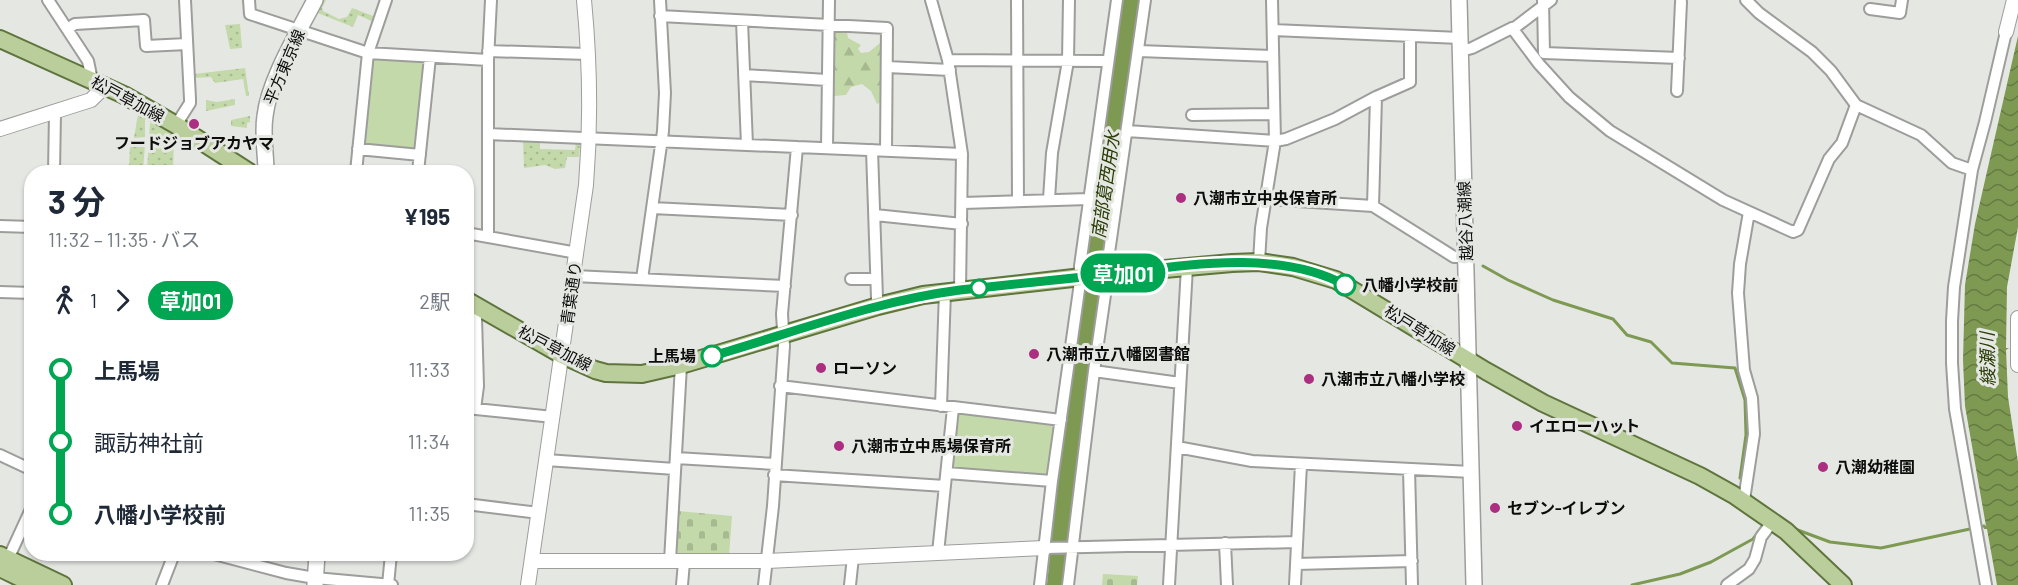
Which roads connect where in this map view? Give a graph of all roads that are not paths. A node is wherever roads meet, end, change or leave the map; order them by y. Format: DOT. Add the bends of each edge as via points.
graph roads {
  1 [pos="48,0"];
  2 [pos="185,0"];
  3 [pos="249,0"];
  4 [pos="315,0"];
  5 [pos="386,0"];
  6 [pos="490,0"];
  7 [pos="584,0"];
  8 [pos="660,0"];
  9 [pos="829,0"];
  10 [pos="931,0"];
  11 [pos="1017,0"];
  12 [pos="1069,0"];
  13 [pos="1117,0"];
  14 [pos="1146,0"];
  15 [pos="1272,0"];
  16 [pos="1459,0"];
  17 [pos="1746,0"];
  18 [pos="1902,0"];
  19 [pos="2014,0"];
  20 [pos="1546,2"];
  21 [pos="1681,2"];
  22 [pos="1870,9"];
  23 [pos="660,16"];
  24 [pos="742,21"];
  25 [pos="828,26"];
  26 [pos="67,29"];
  27 [pos="1513,29"];
  28 [pos="1273,30"];
  29 [pos="299,31"];
  30 [pos="2006,32"];
  31 [pos="1410,36"];
  32 [pos="0,39"];
  33 [pos="187,44"];
  34 [pos="1460,44"];
  35 [pos="1138,51"];
  36 [pos="368,53"];
  37 [pos="588,54"];
  38 [pos="488,55"];
  39 [pos="1273,56"];
  40 [pos="430,57"];
  41 [pos="1679,58"];
  42 [pos="1017,61"];
  43 [pos="1068,61"];
  44 [pos="1108,62"];
  45 [pos="949,65"];
  46 [pos="887,67"];
  47 [pos="744,75"];
  48 [pos="827,80"];
  49 [pos="99,83"];
  50 [pos="1677,91"];
  51 [pos="1376,97"];
  52 [pos="1856,105"];
  53 [pos="55,113"];
  54 [pos="1274,114"];
  55 [pos="1192,115"];
  56 [pos="176,125"];
  57 [pos="0,129"];
  58 [pos="1127,131"];
  59 [pos="488,134"];
  60 [pos="590,138"];
  61 [pos="662,140"];
  62 [pos="1275,141"];
  63 [pos="747,145"];
  64 [pos="797,147"];
  65 [pos="827,148"];
  66 [pos="358,149"];
  67 [pos="873,150"];
  68 [pos="886,151"];
  69 [pos="962,154"];
  70 [pos="420,155"];
  71 [pos="54,165"];
  72 [pos="238,165"];
  73 [pos="266,165"];
  74 [pos="357,165"];
  75 [pos="419,165"];
  76 [pos="1972,170"];
  77 [pos="1049,199"];
  78 [pos="1089,199"];
  79 [pos="1266,199"];
  80 [pos="1018,200"];
  81 [pos="963,203"];
  82 [pos="1373,206"];
  83 [pos="652,208"];
  84 [pos="1749,212"];
  85 [pos="792,215"];
  86 [pos="875,215"];
  87 [pos="962,224"];
  88 [pos="0,226"];
  89 [pos="24,227"];
  90 [pos="474,234"];
  91 [pos="488,237"];
  92 [pos="577,253"];
  93 [pos="1466,258"];
  94 [pos="1259,262"];
  95 [pos="1187,267"];
  96 [pos="1106,274"];
  97 [pos="574,276"];
  98 [pos="1081,277"];
  99 [pos="642,279"];
  100 [pos="851,279"];
  101 [pos="876,279"];
  102 [pos="785,286"];
  103 [pos="952,291"];
  104 [pos="0,292"];
  105 [pos="24,293"];
  106 [pos="474,305"];
  107 [pos="878,306"];
  108 [pos="474,309"];
  109 [pos="2018,318"];
  110 [pos="783,334"];
  111 [pos="562,355"];
  112 [pos="1469,360"];
  113 [pos="681,365"];
  114 [pos="2018,365"];
  115 [pos="1094,371"];
  116 [pos="1180,383"];
  117 [pos="780,386"];
  118 [pos="474,399"];
  119 [pos="947,407"];
  120 [pos="474,408"];
  121 [pos="553,417"];
  122 [pos="1061,420"];
  123 [pos="1177,447"];
  124 [pos="0,455"];
  125 [pos="546,460"];
  126 [pos="676,464"];
  127 [pos="1301,464"];
  128 [pos="24,466"];
  129 [pos="775,469"];
  130 [pos="1409,469"];
  131 [pos="1472,472"];
  132 [pos="947,473"];
  133 [pos="1052,481"];
  134 [pos="945,486"];
  135 [pos="1744,500"];
  136 [pos="474,505"];
  137 [pos="539,513"];
  138 [pos="1773,521"];
  139 [pos="24,522"];
  140 [pos="1297,542"];
  141 [pos="1226,543"];
  142 [pos="1170,544"];
  143 [pos="1073,547"];
  144 [pos="1045,548"];
  145 [pos="938,553"];
  146 [pos="853,557"];
  147 [pos="3,561"];
  148 [pos="171,561"];
  149 [pos="240,561"];
  150 [pos="316,561"];
  151 [pos="391,561"];
  152 [pos="532,561"];
  153 [pos="677,561"];
  154 [pos="767,561"];
  155 [pos="1412,561"];
  156 [pos="1296,564"];
  157 [pos="315,582"];
  158 [pos="1835,583"];
  159 [pos="35,585"];
  160 [pos="63,585"];
  161 [pos="162,585"];
  162 [pos="390,585"];
  163 [pos="528,585"];
  164 [pos="682,585"];
  165 [pos="764,585"];
  166 [pos="850,585"];
  167 [pos="1040,585"];
  168 [pos="1068,585"];
  169 [pos="1169,585"];
  170 [pos="1227,585"];
  171 [pos="1295,585"];
  172 [pos="1412,585"];
  173 [pos="1474,585"];
  174 [pos="1727,585"];
  175 [pos="1986,585"];
  1 -- 26 [label="street"];
  2 -- 33 [label="street"];
  3 -- 29 [label="street" via="250,14"];
  4 -- 29 [label="main road, 平方東京線"];
  5 -- 36 [label="street"];
  6 -- 38 [label="street"];
  7 -- 37 [label="street, 青葉通り"];
  8 -- 23 [label="street"];
  9 -- 25 [label="street"];
  10 -- 45 [label="street"];
  11 -- 42 [label="street"];
  12 -- 43 [label="street"];
  13 -- 44 [label="street"];
  14 -- 35 [label="street"];
  15 -- 28 [label="street"];
  16 -- 34 [label="main road, 越谷八潮線"];
  17 -- 52 [label="street" via="1812,52"];
  18 -- 22 [label="street" via="1900,13"];
  19 -- 30 [label="street"];
  20 -- 27 [label="street"];
  20 -- 41 [label="street" via="1544,52"];
  21 -- 41 [label="street"];
  23 -- 24 [label="street"];
  23 -- 61 [label="street" via="665,93"];
  24 -- 25 [label="street"];
  24 -- 47 [label="street"];
  25 -- 46 [label="street" via="887,28"];
  25 -- 48 [label="street"];
  26 -- 33 [label="street" via="75,24 144,21 146,46"];
  26 -- 49 [label="street"];
  27 -- 34 [label="street" via="1472,48"];
  27 -- 84 [label="street" via="1539,64 1585,112 1701,187"];
  28 -- 31 [label="street"];
  28 -- 39 [label="street"];
  29 -- 36 [label="street"];
  29 -- 73 [label="main road, 平方東京線" via="267,102"];
  30 -- 76 [label="street"];
  31 -- 34 [label="street"];
  31 -- 51 [label="street" via="1410,82"];
  32 -- 49 [label="main road, 松戸草加線"];
  33 -- 56 [label="street" via="190,103"];
  34 -- 93 [label="main road, 越谷八潮線"];
  35 -- 39 [label="street"];
  35 -- 58 [label="street"];
  36 -- 40 [label="street"];
  36 -- 66 [label="street"];
  37 -- 38 [label="street"];
  37 -- 60 [label="street, 青葉通り"];
  38 -- 40 [label="street"];
  38 -- 59 [label="street"];
  39 -- 54 [label="street"];
  40 -- 70 [label="street"];
  41 -- 50 [label="street"];
  42 -- 43 [label="street"];
  42 -- 45 [label="street"];
  42 -- 80 [label="street"];
  43 -- 44 [label="street"];
  43 -- 77 [label="street" via="1052,153"];
  44 -- 78 [label="street"];
  45 -- 46 [label="street"];
  45 -- 69 [label="street"];
  46 -- 68 [label="street"];
  47 -- 48 [label="street"];
  47 -- 63 [label="street"];
  48 -- 65 [label="street"];
  49 -- 53 [label="street" via="91,100"];
  49 -- 56 [label="main road, 松戸草加線"];
  51 -- 62 [label="street" via="1335,119"];
  51 -- 82 [label="street"];
  52 -- 76 [label="street" via="1921,135 1952,163"];
  52 -- 84 [label="street" via="1842,143 1829,159 1798,230 1786,230"];
  53 -- 57 [label="street"];
  53 -- 71 [label="street"];
  54 -- 55 [label="street"];
  54 -- 62 [label="street"];
  56 -- 72 [label="main road, 松戸草加線"];
  58 -- 62 [label="street"];
  58 -- 96 [label="street"];
  59 -- 60 [label="street"];
  59 -- 91 [label="street"];
  60 -- 61 [label="street"];
  60 -- 92 [label="street, 青葉通り"];
  61 -- 63 [label="street"];
  61 -- 83 [label="street"];
  62 -- 79 [label="street"];
  63 -- 64 [label="street"];
  64 -- 65 [label="street"];
  64 -- 85 [label="street"];
  65 -- 67 [label="street"];
  66 -- 70 [label="street"];
  66 -- 74 [label="street"];
  67 -- 68 [label="street"];
  67 -- 86 [label="street"];
  68 -- 69 [label="street"];
  69 -- 81 [label="street"];
  70 -- 75 [label="street"];
  76 -- 175 [label="street" via="1954,287 1952,363 1957,420"];
  77 -- 78 [label="street"];
  77 -- 80 [label="street"];
  78 -- 98 [label="street"];
  79 -- 82 [label="street"];
  79 -- 94 [label="street"];
  80 -- 81 [label="street"];
  81 -- 87 [label="street"];
  82 -- 93 [label="street" via="1454,256"];
  83 -- 85 [label="street"];
  83 -- 99 [label="street"];
  84 -- 135 [label="street" via="1738,292 1754,434"];
  85 -- 102 [label="street"];
  86 -- 87 [label="street"];
  86 -- 101 [label="street"];
  87 -- 103 [label="street"];
  88 -- 89 [label="street"];
  90 -- 91 [label="street"];
  91 -- 92 [label="street"];
  92 -- 97 [label="street, 青葉通り"];
  93 -- 112 [label="main road, 越谷八潮線"];
  94 -- 95 [label="main road, 松戸草加線"];
  94 -- 112 [label="main road, 松戸草加線" via="1336,280"];
  95 -- 96 [label="main road, 松戸草加線"];
  95 -- 116 [label="street"];
  96 -- 98 [label="main road, 松戸草加線"];
  96 -- 115 [label="street"];
  97 -- 99 [label="street"];
  97 -- 111 [label="street, 青葉通り"];
  98 -- 103 [label="main road, 松戸草加線"];
  98 -- 122 [label="street"];
  99 -- 102 [label="street"];
  100 -- 101 [label="street"];
  101 -- 107 [label="street"];
  102 -- 110 [label="street"];
  103 -- 107 [label="main road, 松戸草加線"];
  103 -- 119 [label="street"];
  104 -- 105 [label="street"];
  106 -- 111 [label="main road, 松戸草加線"];
  107 -- 110 [label="main road, 松戸草加線"];
  108 -- 118 [label="street" via="478,386"];
  109 -- 114 [label="street"];
  110 -- 113 [label="main road, 松戸草加線"];
  110 -- 117 [label="street"];
  111 -- 113 [label="main road, 松戸草加線" via="595,370 624,374 656,372"];
  111 -- 121 [label="street, 青葉通り"];
  112 -- 131 [label="main road, 越谷八潮線"];
  112 -- 135 [label="main road, 松戸草加線" via="1543,402"];
  113 -- 126 [label="street"];
  115 -- 116 [label="street"];
  115 -- 143 [label="street"];
  116 -- 123 [label="street"];
  117 -- 119 [label="street"];
  117 -- 129 [label="street"];
  119 -- 122 [label="street"];
  119 -- 132 [label="street"];
  120 -- 121 [label="street"];
  121 -- 125 [label="street, 青葉通り"];
  122 -- 133 [label="street"];
  123 -- 127 [label="street" via="1252,461"];
  123 -- 142 [label="street"];
  124 -- 128 [label="street"];
  125 -- 126 [label="street"];
  125 -- 137 [label="street, 青葉通り"];
  126 -- 129 [label="street"];
  126 -- 153 [label="street"];
  127 -- 130 [label="street"];
  127 -- 140 [label="street"];
  129 -- 134 [label="street"];
  129 -- 154 [label="street"];
  130 -- 131 [label="street"];
  130 -- 155 [label="street"];
  131 -- 173 [label="main road, 越谷八潮線"];
  132 -- 133 [label="street"];
  132 -- 134 [label="street"];
  133 -- 144 [label="street"];
  134 -- 145 [label="street"];
  135 -- 138 [label="main road, 松戸草加線"];
  136 -- 137 [label="street"];
  137 -- 152 [label="street, 青葉通り"];
  138 -- 158 [label="main road, 松戸草加線"];
  138 -- 174 [label="street" via="1761,537 1749,569"];
  139 -- 147 [label="street"];
  140 -- 141 [label="street"];
  140 -- 156 [label="street"];
  141 -- 142 [label="street"];
  141 -- 170 [label="street"];
  142 -- 143 [label="street"];
  142 -- 169 [label="street"];
  143 -- 144 [label="street"];
  143 -- 168 [label="street"];
  144 -- 145 [label="street"];
  144 -- 167 [label="street"];
  145 -- 146 [label="street"];
  146 -- 154 [label="street"];
  146 -- 166 [label="street"];
  147 -- 159 [label="main road"];
  147 -- 160 [label="main road"];
  148 -- 161 [label="street"];
  149 -- 157 [label="street"];
  150 -- 157 [label="main road"];
  151 -- 162 [label="street"];
  152 -- 153 [label="street"];
  152 -- 163 [label="street, 青葉通り"];
  153 -- 154 [label="street"];
  153 -- 164 [label="street"];
  154 -- 165 [label="street"];
  155 -- 156 [label="street"];
  155 -- 172 [label="street"];
  156 -- 171 [label="street"];
  157 -- 162 [label="street"];
}
